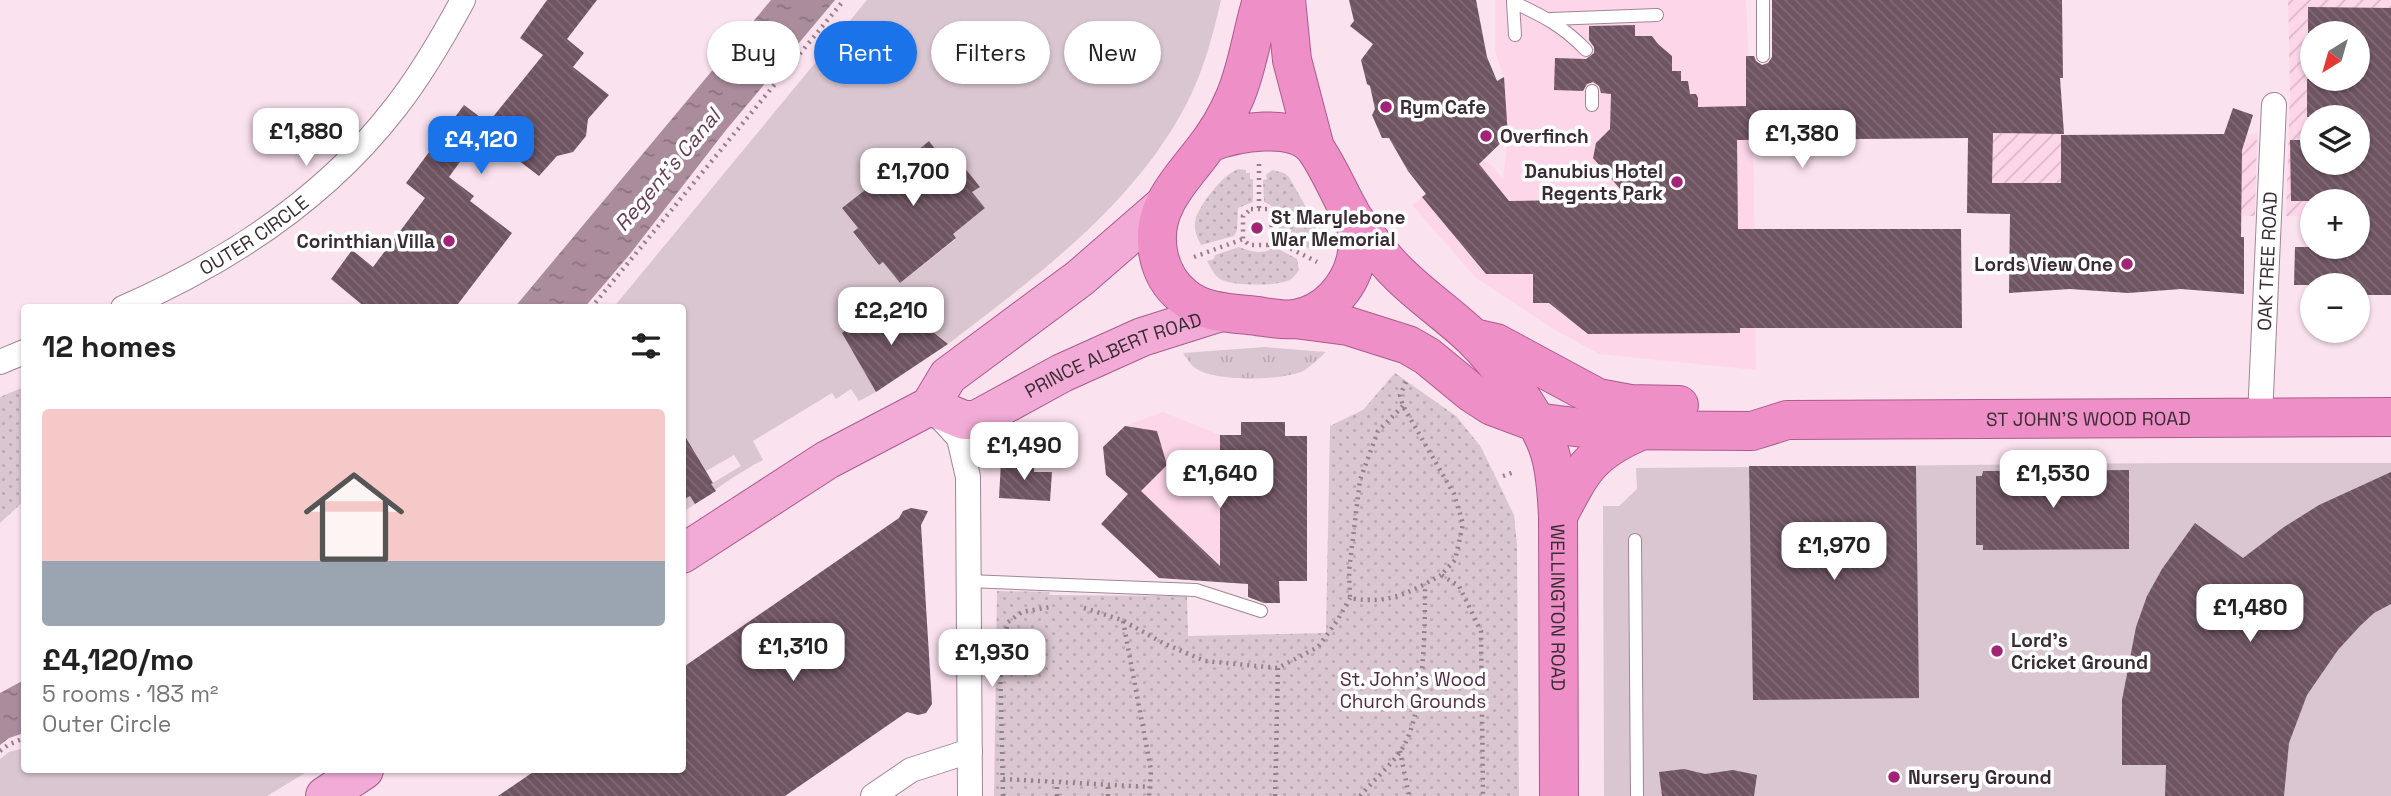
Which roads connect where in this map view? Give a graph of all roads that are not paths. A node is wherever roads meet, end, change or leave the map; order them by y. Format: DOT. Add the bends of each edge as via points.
graph roads {
  1 [pos="463,0"];
  2 [pos="1262,0"];
  3 [pos="1286,0"];
  4 [pos="1763,0"];
  5 [pos="1513,1"];
  6 [pos="1657,15"];
  7 [pos="1551,19"];
  8 [pos="1514,35"];
  9 [pos="1586,50"];
  10 [pos="1763,56"];
  11 [pos="1592,91"];
  12 [pos="1592,105"];
  13 [pos="2274,105"];
  14 [pos="1209,143"];
  15 [pos="1315,148"];
  16 [pos="1165,204"];
  17 [pos="1355,220"];
  18 [pos="132,304"];
  19 [pos="1222,312"];
  20 [pos="1295,318"];
  21 [pos="1473,337"];
  22 [pos="21,353"];
  23 [pos="0,362"];
  24 [pos="930,406"];
  25 [pos="2260,417"];
  26 [pos="2391,417"];
  27 [pos="1787,420"];
  28 [pos="1535,422"];
  29 [pos="1639,431"];
  30 [pos="1558,516"];
  31 [pos="1635,540"];
  32 [pos="686,551"];
  33 [pos="968,581"];
  34 [pos="1261,611"];
  35 [pos="970,751"];
  36 [pos="360,773"];
  37 [pos="325,796"];
  38 [pos="873,796"];
  39 [pos="970,796"];
  40 [pos="1559,796"];
  41 [pos="1637,796"];
  1 -- 18 [label="street, OUTER CIRCLE" via="395,109 344,166 286,217 237,249"];
  2 -- 14 [label="highway" via="1235,97"];
  3 -- 15 [label="highway, WELLINGTON ROAD" via="1292,60"];
  4 -- 10 [label="lane"];
  5 -- 7 [label="lane"];
  5 -- 8 [label="lane"];
  6 -- 7 [label="lane"];
  7 -- 9 [label="lane"];
  11 -- 12 [label="lane"];
  13 -- 25 [label="street, OAK TREE ROAD"];
  14 -- 15 [label="highway" via="1254,132 1295,134"];
  14 -- 16 [label="highway"];
  15 -- 17 [label="highway, WELLINGTON ROAD"];
  16 -- 19 [label="highway" via="1157,242 1162,268 1184,297"];
  16 -- 24 [label="main road" via="1080,278 948,376"];
  17 -- 20 [label="highway" via="1357,255 1349,280 1333,301"];
  17 -- 21 [label="highway, WELLINGTON ROAD" via="1397,273"];
  19 -- 20 [label="highway"];
  19 -- 24 [label="main road, PRINCE ALBERT ROAD" via="1142,337 1062,373 976,420"];
  20 -- 28 [label="highway" via="1348,326 1408,345 1492,406"];
  21 -- 27 [label="highway, ST JOHN'S WOOD ROAD" via="1496,343 1598,398 1630,404 1755,405"];
  21 -- 28 [label="highway, WELLINGTON ROAD"];
  22 -- 23 [label="street"];
  24 -- 32 [label="main road" via="827,460"];
  24 -- 33 [label="street" via="958,438 968,477"];
  25 -- 26 [label="highway, ST JOHN'S WOOD ROAD"];
  25 -- 27 [label="highway, ST JOHN'S WOOD ROAD"];
  27 -- 29 [label="highway, ST JOHN'S WOOD ROAD" via="1752,431"];
  28 -- 29 [label="highway, ST JOHN'S WOOD ROAD"];
  28 -- 30 [label="highway, WELLINGTON ROAD" via="1551,457"];
  29 -- 30 [label="highway" via="1593,458"];
  30 -- 40 [label="highway, WELLINGTON ROAD"];
  31 -- 41 [label="lane"];
  33 -- 34 [label="lane" via="1196,590"];
  33 -- 35 [label="street"];
  35 -- 38 [label="street" via="911,770"];
  35 -- 39 [label="street"];
  36 -- 37 [label="main road"];
}
